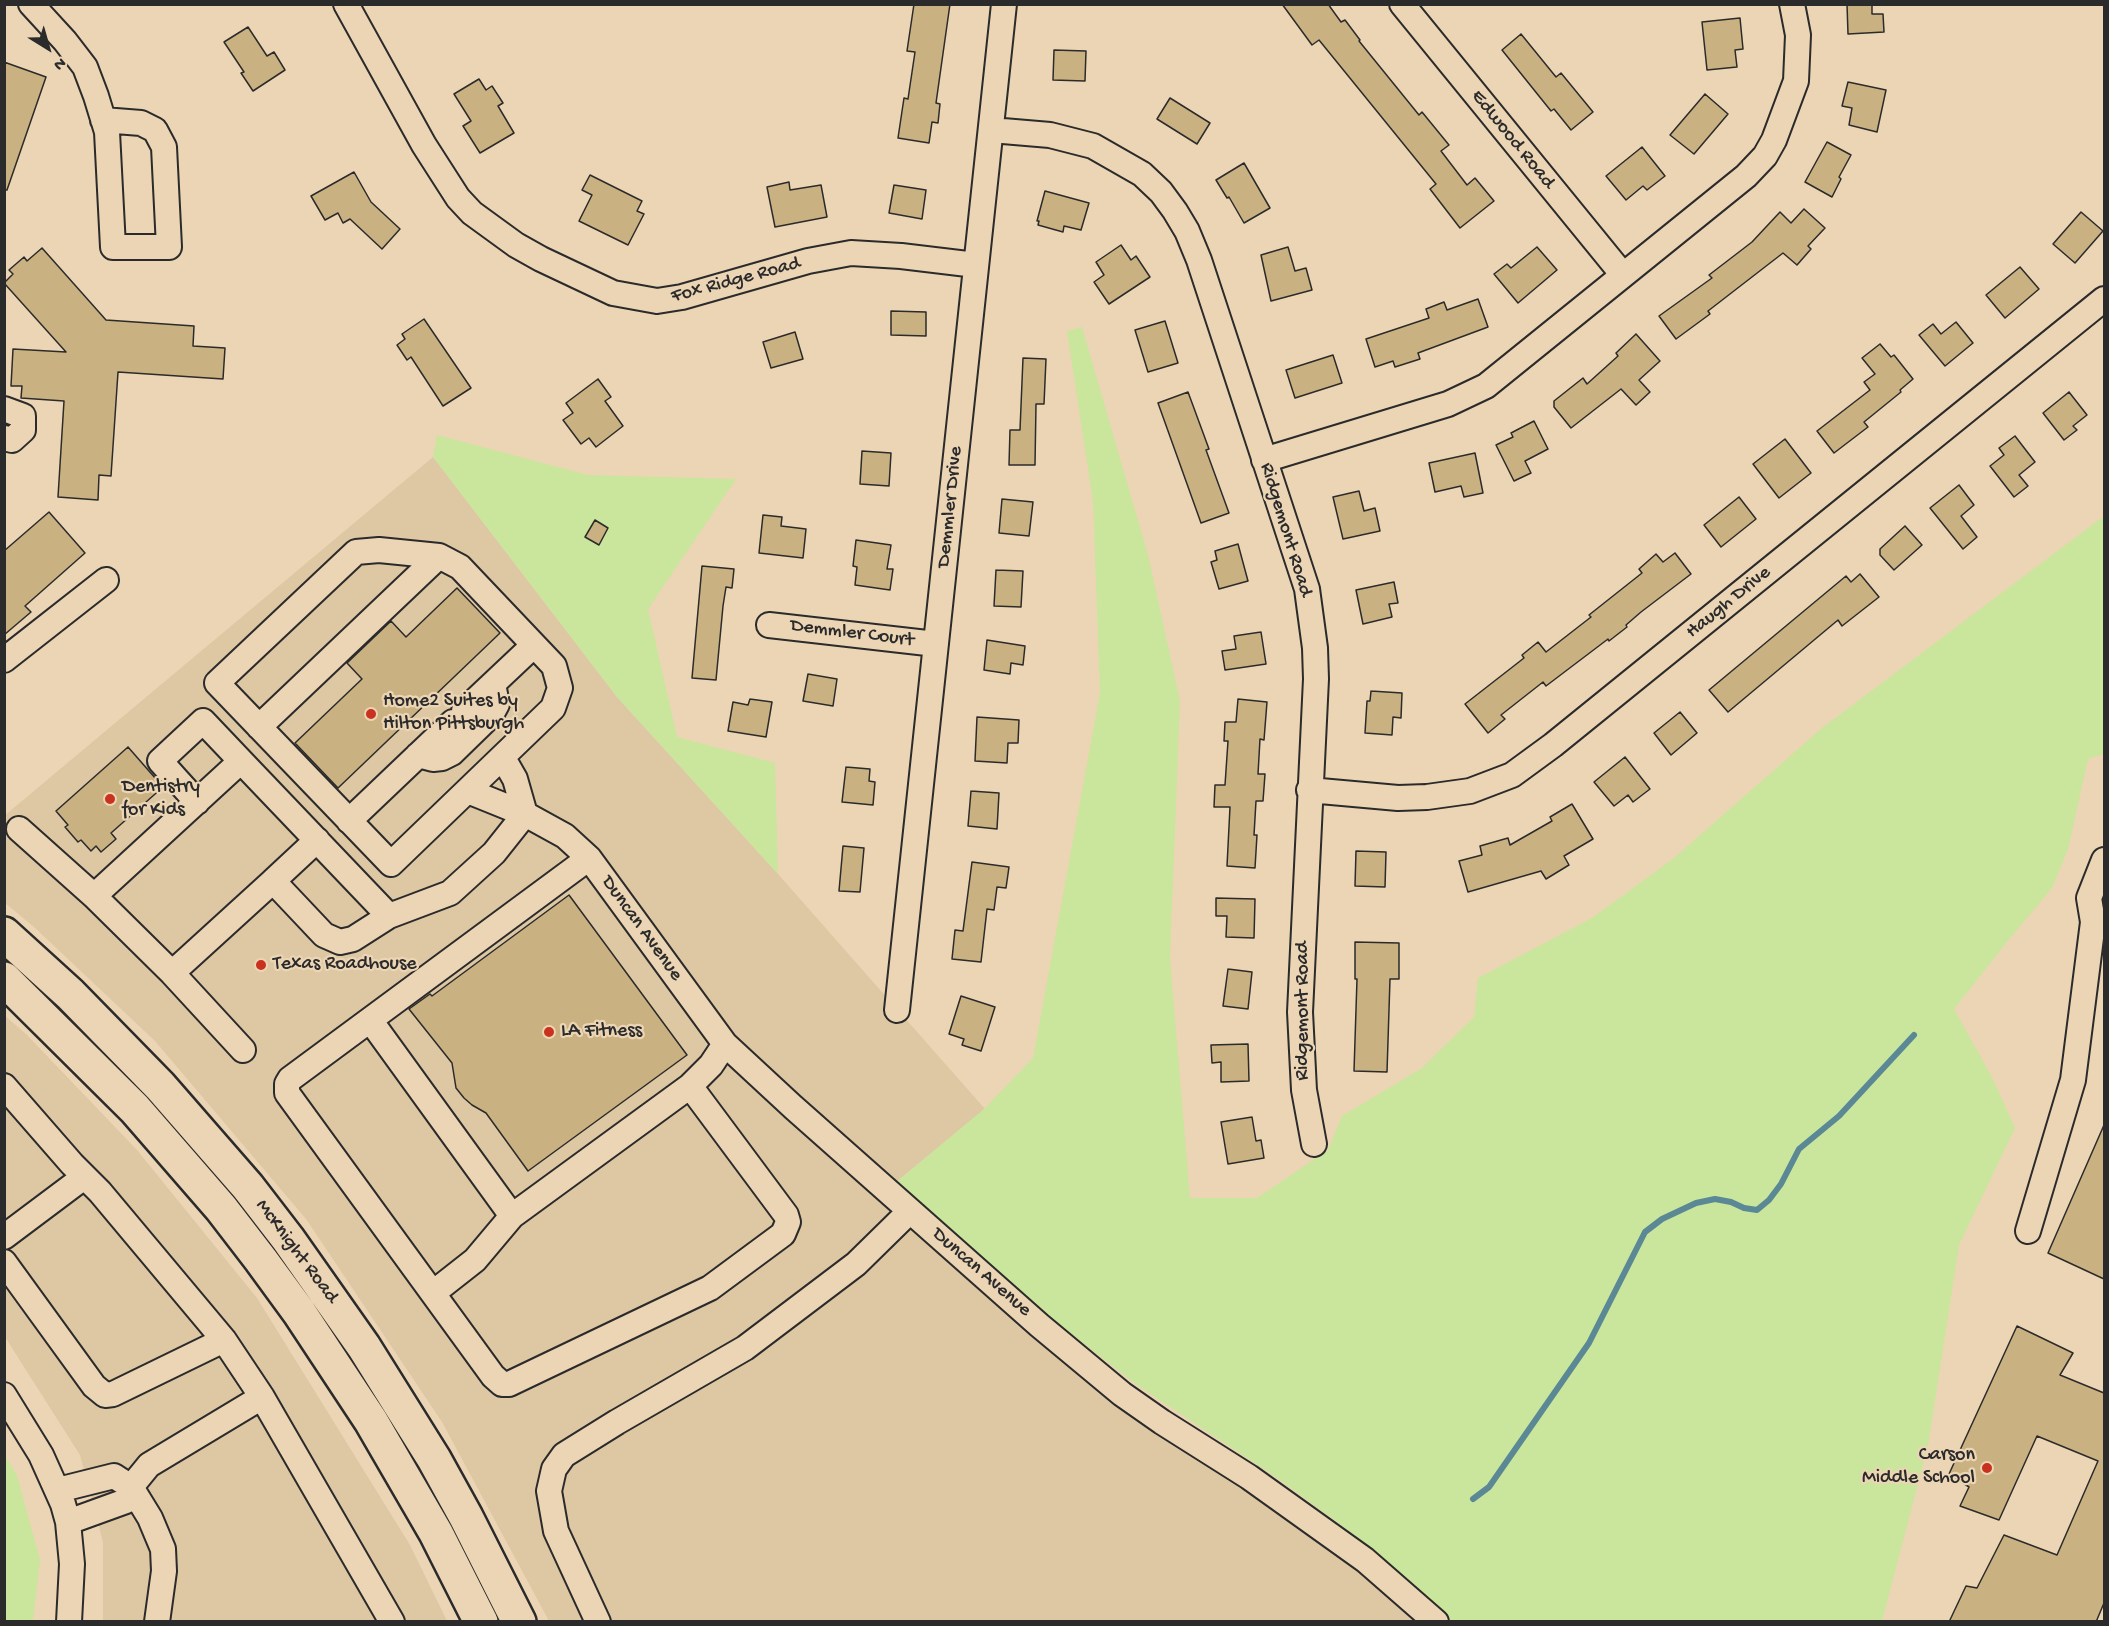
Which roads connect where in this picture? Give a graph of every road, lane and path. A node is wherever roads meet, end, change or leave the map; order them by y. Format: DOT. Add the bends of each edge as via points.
graph roads {
  1 [pos="31,4"];
  2 [pos="346,4"];
  3 [pos="1004,4"];
  4 [pos="1402,4"];
  5 [pos="1792,4"];
  6 [pos="103,120"];
  7 [pos="991,130"];
  8 [pos="976,265"];
  9 [pos="1623,275"];
  10 [pos="2104,299"];
  11 [pos="4,409"];
  12 [pos="4,438"];
  13 [pos="1264,460"];
  14 [pos="439,556"];
  15 [pos="106,580"];
  16 [pos="769,625"];
  17 [pos="936,644"];
  18 [pos="534,645"];
  19 [pos="4,660"];
  20 [pos="493,684"];
  21 [pos="259,727"];
  22 [pos="418,755"];
  23 [pos="503,758"];
  24 [pos="241,761"];
  25 [pos="1310,790"];
  26 [pos="468,791"];
  27 [pos="197,802"];
  28 [pos="525,814"];
  29 [pos="349,821"];
  30 [pos="19,829"];
  31 [pos="317,840"];
  32 [pos="589,858"];
  33 [pos="2104,860"];
  34 [pos="273,881"];
  35 [pos="94,896"];
  36 [pos="389,916"];
  37 [pos="2098,916"];
  38 [pos="4,934"];
  39 [pos="172,973"];
  40 [pos="4,979"];
  41 [pos="897,1010"];
  42 [pos="370,1020"];
  43 [pos="725,1044"];
  44 [pos="243,1050"];
  45 [pos="4,1086"];
  46 [pos="690,1086"];
  47 [pos="1314,1144"];
  48 [pos="84,1177"];
  49 [pos="910,1211"];
  50 [pos="512,1216"];
  51 [pos="2028,1231"];
  52 [pos="4,1237"];
  53 [pos="4,1262"];
  54 [pos="433,1293"];
  55 [pos="224,1340"];
  56 [pos="4,1395"];
  57 [pos="262,1397"];
  58 [pos="131,1487"];
  59 [pos="58,1490"];
  60 [pos="68,1522"];
  61 [pos="390,1621"];
  62 [pos="69,1622"];
  63 [pos="157,1622"];
  64 [pos="481,1622"];
  65 [pos="519,1622"];
  66 [pos="598,1622"];
  67 [pos="1436,1622"];
  1 -- 6 [label="street" via="85,67"];
  2 -- 8 [label="street, Fox Ridge Road" via="458,198 516,245 613,294 657,301 682,297 808,261 851,253"];
  3 -- 7 [label="street, Demmler Drive"];
  4 -- 9 [label="street, Edwood Road"];
  5 -- 9 [label="street" via="1798,35 1796,81 1765,156 1746,176"];
  6 -- 6 [label="street" via="113,247 169,247 164,147 155,130 141,123"];
  7 -- 8 [label="street, Demmler Drive"];
  7 -- 13 [label="street, Ridgemont Road" via="1050,135 1093,146 1142,174 1161,192 1187,231 1199,260"];
  8 -- 17 [label="street, Demmler Drive"];
  9 -- 13 [label="street" via="1486,386 1448,404"];
  10 -- 25 [label="street, Haugh Drive" via="1512,775 1470,791 1427,797"];
  11 -- 12 [label="street" via="23,416 23,430 12,440"];
  13 -- 25 [label="street, Ridgemont Road" via="1307,589 1311,617 1316,679"];
  14 -- 18 [label="street" via="460,567"];
  14 -- 21 [label="street"];
  14 -- 21 [label="street" via="379,550 356,552 217,683"];
  15 -- 19 [label="street"];
  16 -- 17 [label="street, Demmler Court"];
  17 -- 41 [label="street, Demmler Drive"];
  18 -- 20 [label="street"];
  18 -- 23 [label="street" via="554,666 560,688 553,708"];
  20 -- 22 [label="street"];
  20 -- 22 [label="street" via="497,704 460,745 442,758"];
  21 -- 29 [label="street"];
  22 -- 29 [label="street"];
  23 -- 26 [label="street"];
  23 -- 28 [label="street" via="515,779"];
  24 -- 27 [label="street"];
  24 -- 27 [label="street" via="203,721 160,761"];
  24 -- 31 [label="street"];
  25 -- 47 [label="street, Ridgemont Road" via="1300,1012 1304,1090"];
  26 -- 28 [label="street, Duncan Avenue"];
  26 -- 29 [label="street" via="391,864"];
  27 -- 35 [label="street"];
  28 -- 32 [label="street, Duncan Avenue" via="565,836"];
  28 -- 36 [label="street" via="494,853 450,893"];
  30 -- 35 [label="street"];
  31 -- 34 [label="street"];
  31 -- 36 [label="street"];
  32 -- 42 [label="street"];
  32 -- 43 [label="street, Duncan Avenue"];
  33 -- 37 [label="street" via="2089,898"];
  34 -- 36 [label="street" via="324,935 340,942 353,939"];
  34 -- 39 [label="street"];
  35 -- 39 [label="street"];
  37 -- 51 [label="street" via="2093,922 2073,1080"];
  38 -- 65 [label="highway, McKnight Road" via="70,994 160,1086 288,1239 364,1347 434,1459"];
  39 -- 44 [label="street"];
  40 -- 64 [label="highway, McKnight Road" via="135,1109 221,1208 299,1312 371,1421 436,1533"];
  42 -- 50 [label="street"];
  42 -- 54 [label="street" via="290,1079 287,1093"];
  43 -- 46 [label="street"];
  43 -- 49 [label="street, Duncan Avenue"];
  45 -- 48 [label="street"];
  46 -- 50 [label="street"];
  46 -- 54 [label="street" via="786,1215 788,1222 783,1234 710,1288 509,1384 502,1384 493,1376"];
  48 -- 52 [label="street"];
  48 -- 55 [label="street"];
  49 -- 66 [label="street" via="856,1264 745,1348 564,1455 554,1469 549,1491 556,1531"];
  49 -- 67 [label="street, Duncan Avenue" via="1113,1387 1312,1521 1365,1560"];
  50 -- 54 [label="street" via="475,1260"];
  53 -- 55 [label="street" via="94,1386 105,1395"];
  55 -- 57 [label="street"];
  56 -- 59 [label="street"];
  57 -- 58 [label="street" via="149,1465"];
  57 -- 61 [label="street"];
  58 -- 59 [label="street" via="114,1476"];
  58 -- 60 [label="street" via="126,1501"];
  58 -- 63 [label="street" via="163,1549"];
  59 -- 60 [label="street"];
  60 -- 62 [label="street" via="72,1564"];
}
